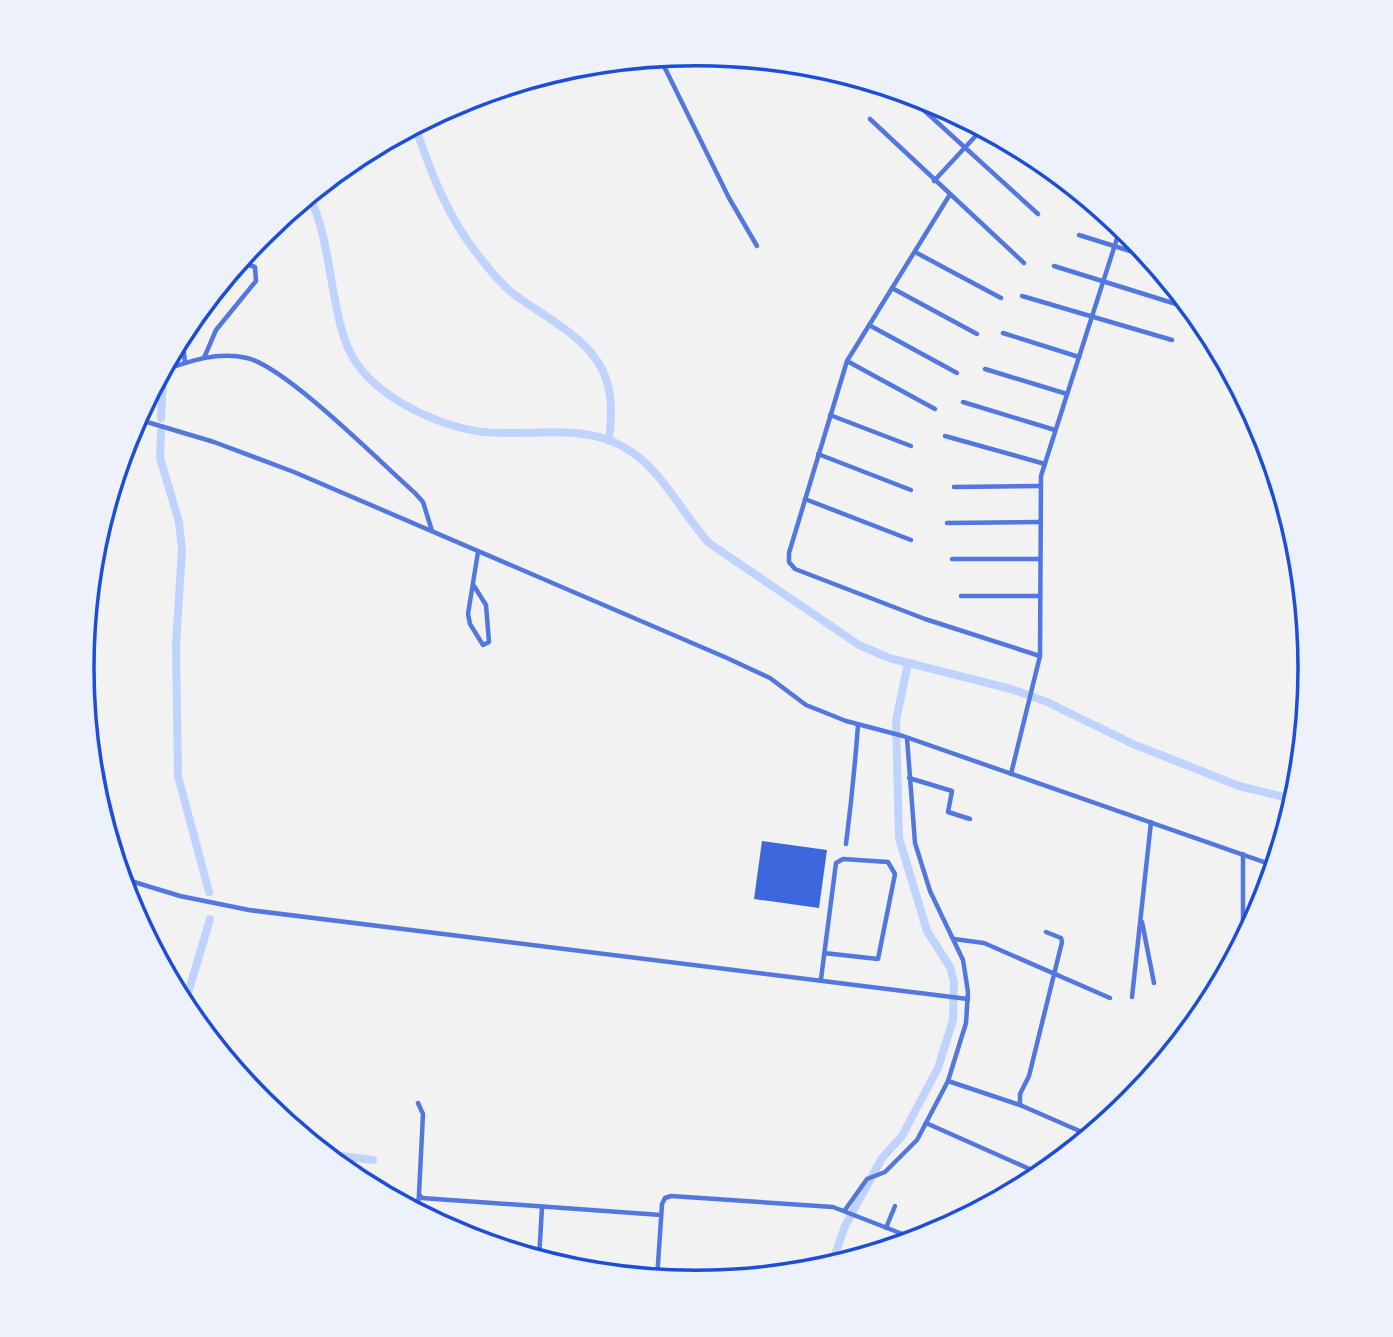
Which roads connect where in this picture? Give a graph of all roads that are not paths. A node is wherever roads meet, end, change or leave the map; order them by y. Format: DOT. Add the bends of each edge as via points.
graph roads {
  1 [pos="664,68"];
  2 [pos="925,111"];
  3 [pos="870,119"];
  4 [pos="976,136"];
  5 [pos="965,148"];
  6 [pos="934,181"];
  7 [pos="950,196"];
  8 [pos="1038,214"];
  9 [pos="1079,235"];
  10 [pos="1117,238"];
  11 [pos="757,246"];
  12 [pos="1114,246"];
  13 [pos="1129,251"];
  14 [pos="915,252"];
  15 [pos="1024,263"];
  16 [pos="250,266"];
  17 [pos="1054,266"];
  18 [pos="1104,281"];
  19 [pos="892,288"];
  20 [pos="1023,296"];
  21 [pos="1001,298"];
  22 [pos="1175,303"];
  23 [pos="1093,317"];
  24 [pos="869,325"];
  25 [pos="1003,333"];
  26 [pos="977,334"];
  27 [pos="1172,340"];
  28 [pos="184,353"];
  29 [pos="1079,357"];
  30 [pos="204,358"];
  31 [pos="847,361"];
  32 [pos="185,363"];
  33 [pos="175,366"];
  34 [pos="985,369"];
  35 [pos="957,373"];
  36 [pos="1067,394"];
  37 [pos="963,402"];
  38 [pos="935,409"];
  39 [pos="830,415"];
  40 [pos="147,422"];
  41 [pos="1055,430"];
  42 [pos="945,436"];
  43 [pos="911,446"];
  44 [pos="818,454"];
  45 [pos="1045,464"];
  46 [pos="1041,486"];
  47 [pos="954,487"];
  48 [pos="911,490"];
  49 [pos="805,499"];
  50 [pos="1040,522"];
  51 [pos="947,523"];
  52 [pos="433,532"];
  53 [pos="911,540"];
  54 [pos="478,552"];
  55 [pos="952,559"];
  56 [pos="1040,559"];
  57 [pos="474,586"];
  58 [pos="961,596"];
  59 [pos="1040,596"];
  60 [pos="1040,656"];
  61 [pos="858,725"];
  62 [pos="905,737"];
  63 [pos="1011,774"];
  64 [pos="909,778"];
  65 [pos="970,819"];
  66 [pos="1151,822"];
  67 [pos="846,844"];
  68 [pos="1243,854"];
  69 [pos="1267,863"];
  70 [pos="133,882"];
  71 [pos="1141,917"];
  72 [pos="1244,919"];
  73 [pos="1046,932"];
  74 [pos="953,939"];
  75 [pos="824,953"];
  76 [pos="1054,974"];
  77 [pos="821,979"];
  78 [pos="1154,983"];
  79 [pos="1132,996"];
  80 [pos="1110,998"];
  81 [pos="965,999"];
  82 [pos="948,1081"];
  83 [pos="418,1103"];
  84 [pos="1020,1105"];
  85 [pos="926,1123"];
  86 [pos="1081,1131"];
  87 [pos="1030,1169"];
  88 [pos="419,1194"];
  89 [pos="418,1202"];
  90 [pos="895,1206"];
  91 [pos="542,1207"];
  92 [pos="847,1211"];
  93 [pos="661,1215"];
  94 [pos="886,1228"];
  95 [pos="903,1234"];
  96 [pos="540,1250"];
  97 [pos="658,1269"];
  1 -- 11 [label="street"];
  2 -- 5 [label="street"];
  3 -- 6 [label="street"];
  4 -- 5 [label="street"];
  5 -- 6 [label="street"];
  5 -- 8 [label="street"];
  6 -- 7 [label="street"];
  7 -- 14 [label="street"];
  7 -- 15 [label="street"];
  9 -- 12 [label="street"];
  10 -- 12 [label="street"];
  12 -- 13 [label="street"];
  12 -- 18 [label="street"];
  14 -- 19 [label="street"];
  14 -- 21 [label="street"];
  16 -- 30 [label="street" via="256,281 216,330"];
  17 -- 18 [label="street"];
  18 -- 22 [label="street"];
  18 -- 23 [label="street"];
  19 -- 24 [label="street"];
  19 -- 26 [label="street"];
  20 -- 23 [label="street"];
  23 -- 27 [label="street"];
  23 -- 29 [label="street"];
  24 -- 31 [label="street"];
  24 -- 35 [label="street"];
  25 -- 29 [label="street"];
  28 -- 32 [label="street"];
  29 -- 36 [label="street"];
  30 -- 32 [label="street"];
  30 -- 52 [label="street" via="249,358 276,373 415,493"];
  31 -- 38 [label="street"];
  31 -- 39 [label="street"];
  32 -- 33 [label="street"];
  34 -- 36 [label="street"];
  36 -- 41 [label="street"];
  37 -- 41 [label="street"];
  39 -- 43 [label="street"];
  39 -- 44 [label="street"];
  40 -- 52 [label="street" via="294,472"];
  41 -- 45 [label="street"];
  42 -- 45 [label="street"];
  44 -- 48 [label="street"];
  44 -- 49 [label="street"];
  45 -- 46 [label="street"];
  46 -- 47 [label="street"];
  46 -- 50 [label="street"];
  49 -- 53 [label="street"];
  49 -- 60 [label="street" via="789,553 795,569 925,619"];
  50 -- 51 [label="street"];
  50 -- 56 [label="street"];
  52 -- 54 [label="street"];
  54 -- 57 [label="street"];
  54 -- 61 [label="street" via="770,678 806,705"];
  55 -- 56 [label="street"];
  56 -- 59 [label="street"];
  57 -- 57 [label="street" via="486,605 489,642 483,645 468,614"];
  58 -- 59 [label="street"];
  59 -- 60 [label="street"];
  60 -- 63 [label="street"];
  61 -- 62 [label="street"];
  61 -- 67 [label="street"];
  62 -- 63 [label="street"];
  62 -- 64 [label="street"];
  63 -- 66 [label="street"];
  64 -- 65 [label="street" via="952,791 948,812"];
  64 -- 74 [label="street" via="915,843 930,891"];
  66 -- 68 [label="street"];
  66 -- 71 [label="street"];
  68 -- 69 [label="street"];
  68 -- 72 [label="street"];
  70 -- 77 [label="street" via="180,896 316,919"];
  71 -- 78 [label="street"];
  71 -- 79 [label="street"];
  73 -- 76 [label="street" via="1062,940"];
  74 -- 76 [label="street" via="984,943"];
  74 -- 81 [label="street" via="966,975"];
  75 -- 75 [label="street" via="835,863 843,859 888,862 895,874 878,959"];
  75 -- 77 [label="street"];
  76 -- 80 [label="street"];
  76 -- 84 [label="street"];
  77 -- 81 [label="street"];
  81 -- 82 [label="street" via="966,1023"];
  82 -- 84 [label="street"];
  82 -- 85 [label="street"];
  83 -- 88 [label="street" via="423,1114"];
  84 -- 86 [label="street"];
  85 -- 87 [label="street"];
  85 -- 92 [label="street" via="907,1153 886,1172 867,1179"];
  88 -- 89 [label="street"];
  88 -- 91 [label="street" via="422,1198"];
  90 -- 94 [label="street"];
  91 -- 93 [label="street"];
  91 -- 96 [label="street"];
  92 -- 93 [label="street" via="671,1196 665,1198"];
  92 -- 94 [label="street"];
  93 -- 97 [label="street"];
  94 -- 95 [label="street"];
}
